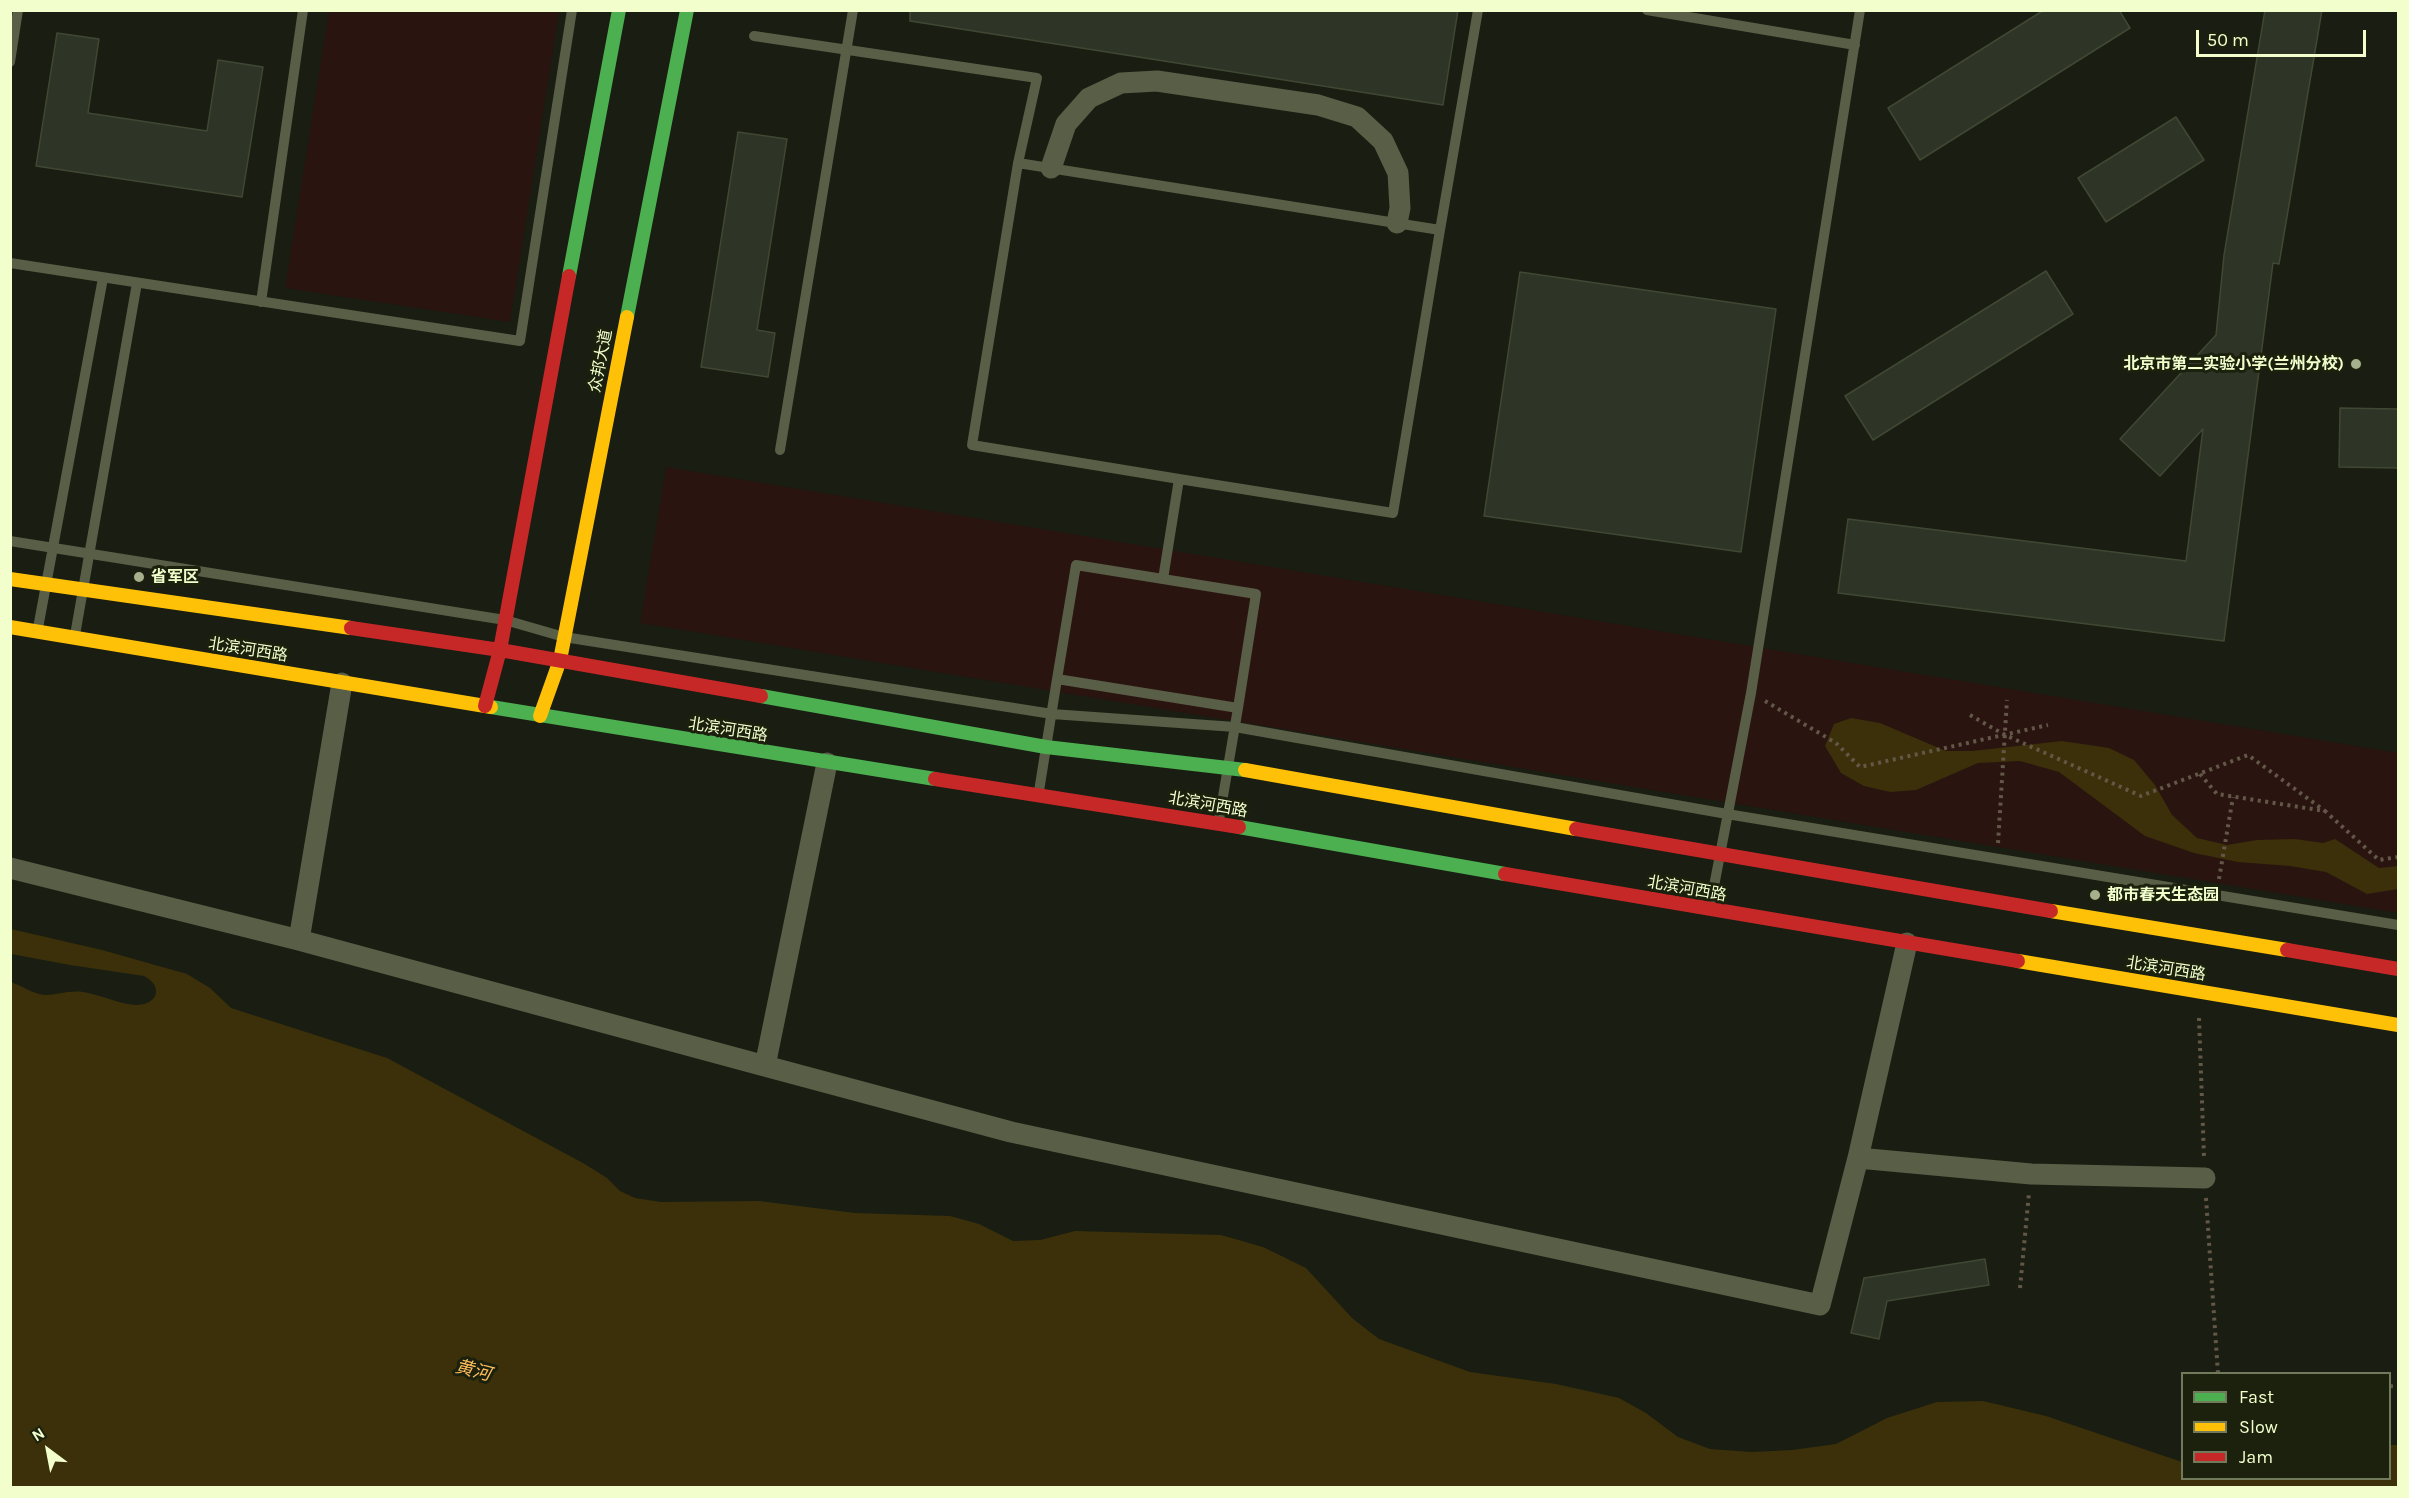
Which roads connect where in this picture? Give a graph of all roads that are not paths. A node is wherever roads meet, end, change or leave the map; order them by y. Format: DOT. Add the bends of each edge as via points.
graph roads {
  1 [pos="18,10"];
  2 [pos="572,10"];
  3 [pos="620,10"];
  4 [pos="687,10"];
  5 [pos="853,10"];
  6 [pos="1478,10"];
  7 [pos="1647,10"];
  8 [pos="1860,10"];
  9 [pos="299,11"];
  10 [pos="754,36"];
  11 [pos="1855,45"];
  12 [pos="846,50"];
  13 [pos="10,62"];
  14 [pos="1018,163"];
  15 [pos="1052,168"];
  16 [pos="1397,224"];
  17 [pos="1440,230"];
  18 [pos="10,263"];
  19 [pos="103,278"];
  20 [pos="137,283"];
  21 [pos="261,302"];
  22 [pos="780,450"];
  23 [pos="1179,479"];
  24 [pos="10,540"];
  25 [pos="53,548"];
  26 [pos="89,554"];
  27 [pos="10,579"];
  28 [pos="1162,579"];
  29 [pos="46,584"];
  30 [pos="83,589"];
  31 [pos="505,620"];
  32 [pos="10,627"];
  33 [pos="37,632"];
  34 [pos="564,637"];
  35 [pos="74,638"];
  36 [pos="500,650"];
  37 [pos="560,660"];
  38 [pos="1058,679"];
  39 [pos="342,683"];
  40 [pos="485,706"];
  41 [pos="1238,708"];
  42 [pos="1052,714"];
  43 [pos="540,716"];
  44 [pos="1234,727"];
  45 [pos="1046,747"];
  46 [pos="827,764"];
  47 [pos="1228,767"];
  48 [pos="1039,794"];
  49 [pos="1727,814"];
  50 [pos="1219,823"];
  51 [pos="1720,855"];
  52 [pos="10,868"];
  53 [pos="1710,910"];
  54 [pos="2398,925"];
  55 [pos="299,940"];
  56 [pos="1907,943"];
  57 [pos="2398,969"];
  58 [pos="2398,1025"];
  59 [pos="765,1066"];
  60 [pos="1858,1158"];
  61 [pos="2205,1178"];
  1 -- 13 [label="lane"];
  2 -- 21 [label="lane" via="520,341"];
  3 -- 31 [label="main road"];
  4 -- 34 [label="main road, 众邦大道"];
  5 -- 12 [label="lane"];
  6 -- 17 [label="lane"];
  7 -- 11 [label="lane"];
  8 -- 11 [label="lane"];
  9 -- 21 [label="lane"];
  10 -- 12 [label="lane"];
  11 -- 49 [label="lane" via="1751,693"];
  12 -- 14 [label="lane" via="1037,78"];
  12 -- 22 [label="lane"];
  14 -- 15 [label="lane"];
  14 -- 23 [label="lane" via="972,445"];
  15 -- 16 [label="lane"];
  15 -- 16 [label="street" via="1066,124 1089,98 1121,83 1157,81 1318,105 1357,117 1383,141 1398,173"];
  16 -- 17 [label="lane"];
  17 -- 23 [label="lane" via="1394,513"];
  18 -- 19 [label="lane"];
  19 -- 20 [label="lane"];
  19 -- 25 [label="lane"];
  20 -- 21 [label="lane"];
  20 -- 26 [label="lane"];
  23 -- 28 [label="lane"];
  24 -- 25 [label="lane"];
  25 -- 26 [label="lane"];
  25 -- 29 [label="lane"];
  26 -- 30 [label="lane"];
  26 -- 31 [label="lane"];
  27 -- 29 [label="main road"];
  28 -- 38 [label="lane" via="1076,566"];
  28 -- 41 [label="lane" via="1256,594"];
  29 -- 30 [label="main road"];
  29 -- 33 [label="lane"];
  30 -- 35 [label="lane"];
  30 -- 36 [label="main road"];
  31 -- 34 [label="lane"];
  31 -- 36 [label="main road"];
  32 -- 33 [label="main road, 北滨河西路"];
  33 -- 35 [label="main road, 北滨河西路"];
  34 -- 37 [label="main road, 众邦大道"];
  34 -- 42 [label="lane"];
  35 -- 39 [label="main road, 北滨河西路"];
  36 -- 37 [label="main road"];
  36 -- 40 [label="main road"];
  37 -- 43 [label="main road, 众邦大道"];
  37 -- 45 [label="main road"];
  38 -- 41 [label="lane"];
  38 -- 42 [label="lane"];
  39 -- 40 [label="main road, 北滨河西路"];
  39 -- 55 [label="street"];
  40 -- 43 [label="main road, 北滨河西路"];
  41 -- 44 [label="lane"];
  42 -- 44 [label="lane"];
  42 -- 45 [label="lane"];
  43 -- 46 [label="main road, 北滨河西路"];
  44 -- 47 [label="lane"];
  44 -- 49 [label="lane"];
  45 -- 47 [label="main road"];
  45 -- 48 [label="lane"];
  46 -- 48 [label="main road, 北滨河西路"];
  46 -- 59 [label="street"];
  47 -- 50 [label="lane"];
  47 -- 51 [label="main road"];
  48 -- 50 [label="main road, 北滨河西路"];
  49 -- 51 [label="lane"];
  49 -- 54 [label="lane"];
  50 -- 53 [label="main road, 北滨河西路"];
  51 -- 53 [label="lane"];
  51 -- 57 [label="main road"];
  52 -- 55 [label="street"];
  53 -- 56 [label="main road, 北滨河西路"];
  55 -- 59 [label="street"];
  56 -- 58 [label="main road, 北滨河西路"];
  56 -- 60 [label="street"];
  59 -- 60 [label="street" via="1011,1132 1820,1305"];
  60 -- 61 [label="street" via="2031,1174"];
}
